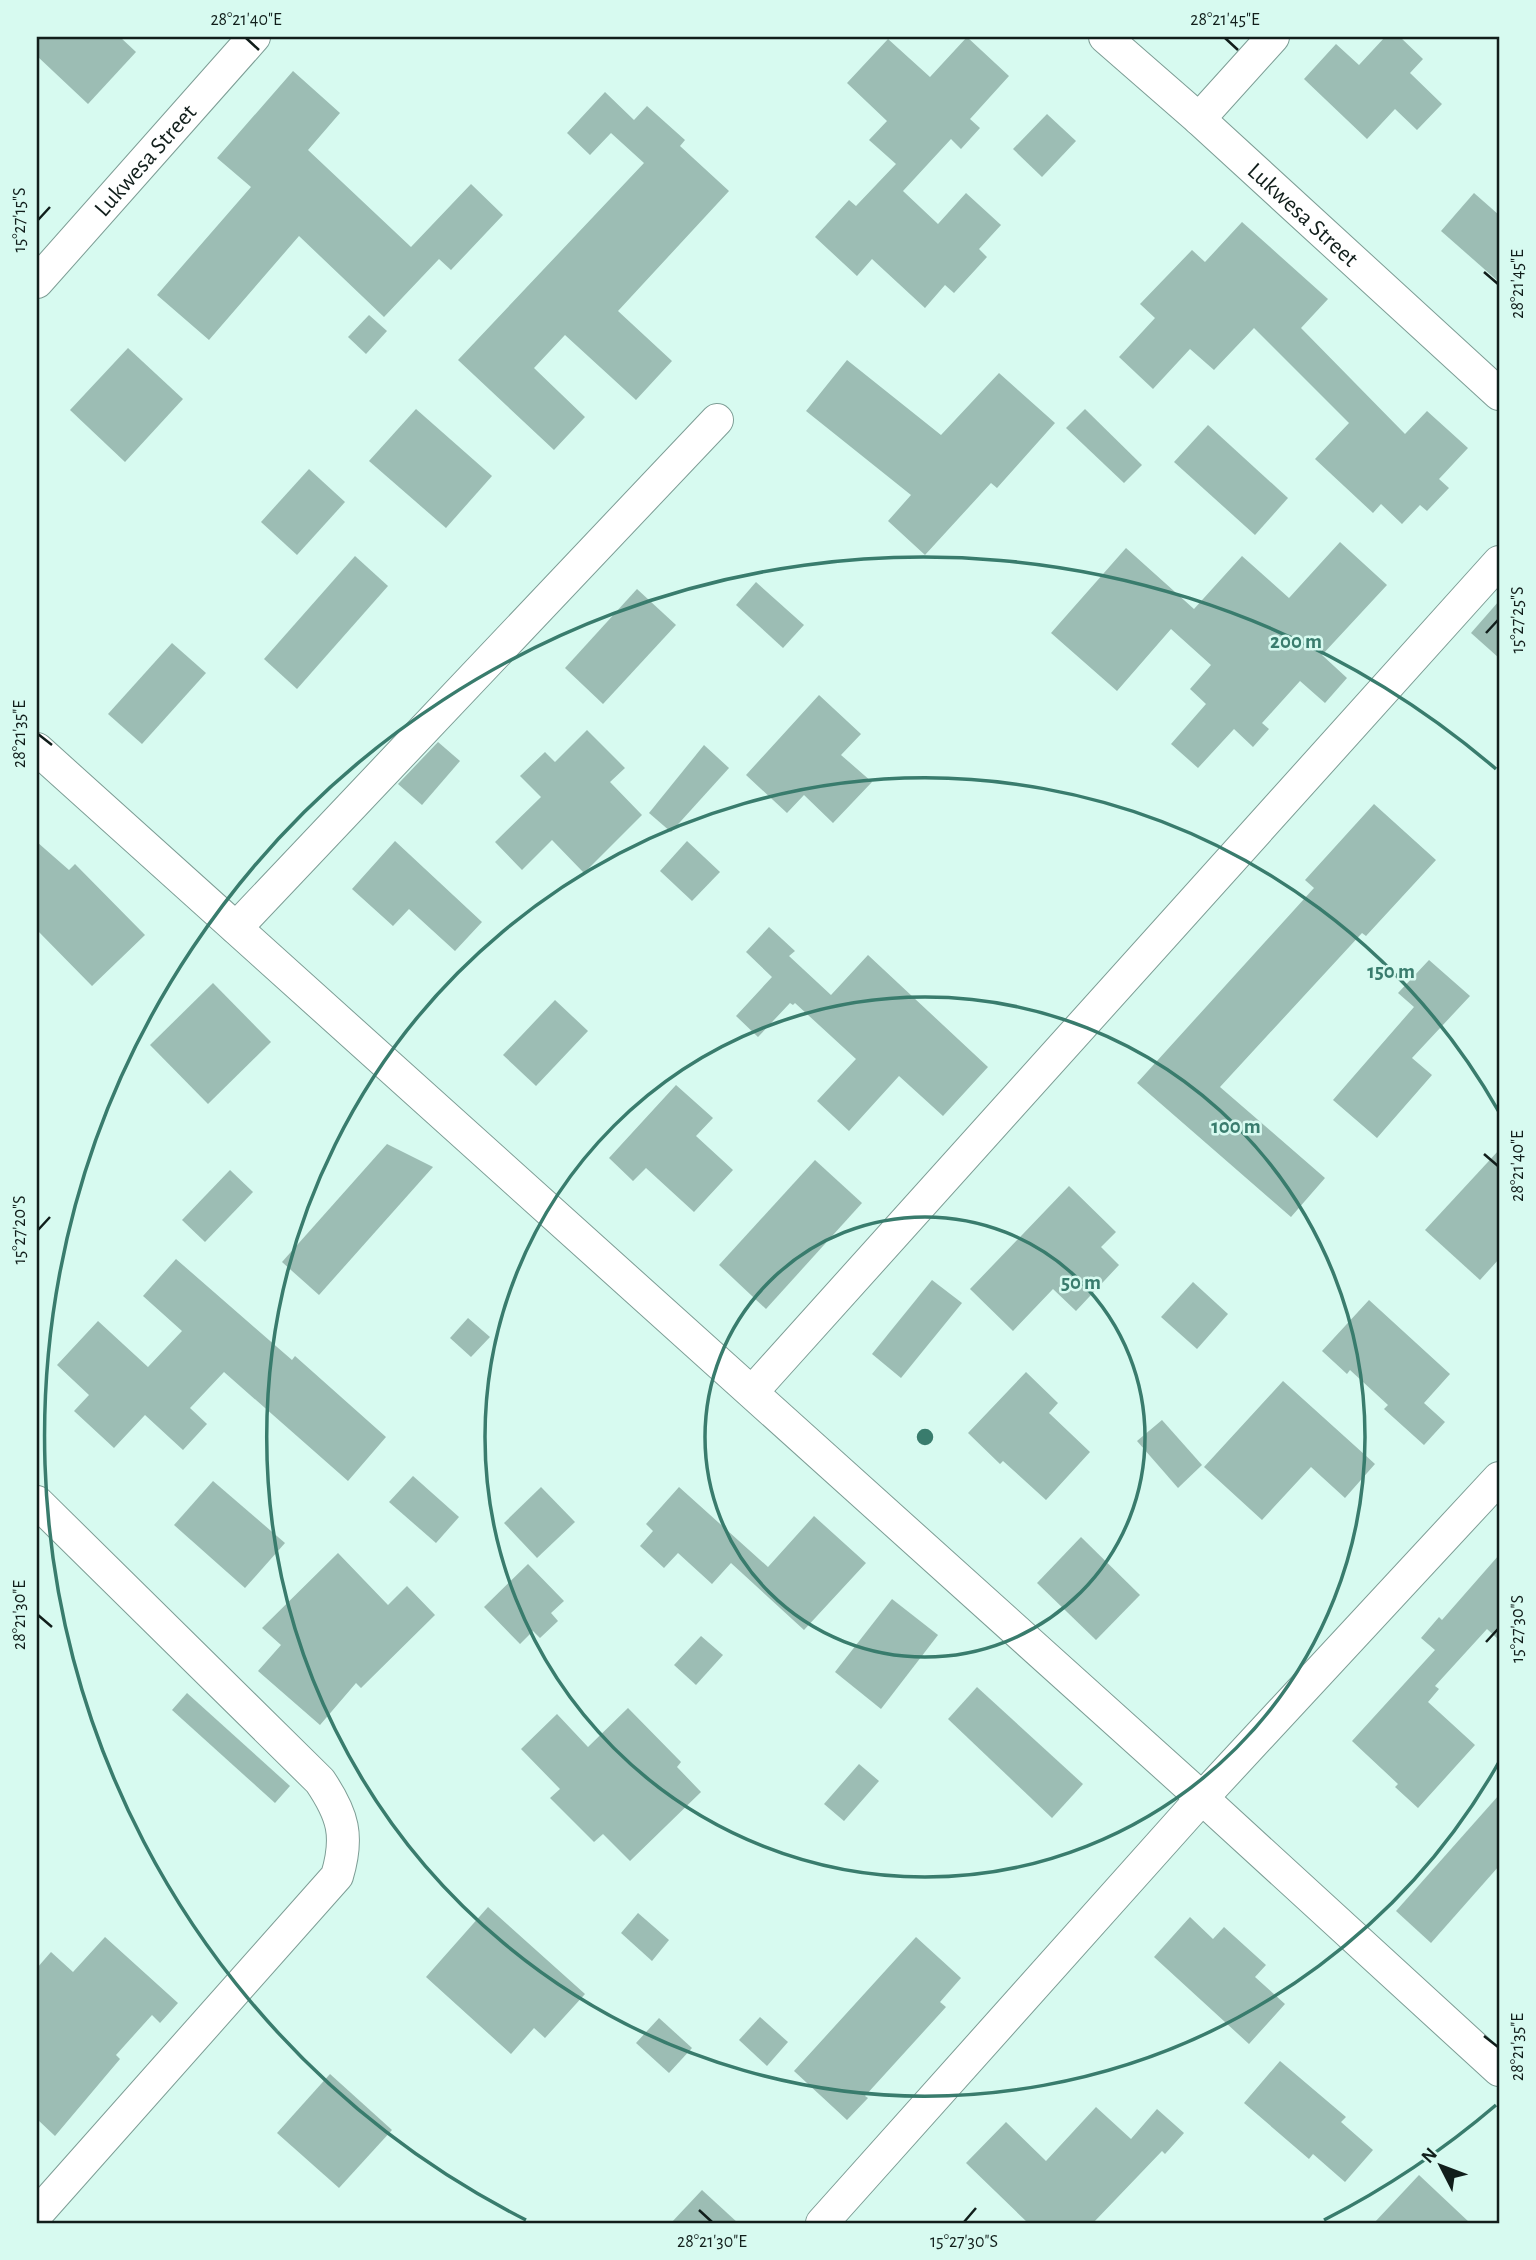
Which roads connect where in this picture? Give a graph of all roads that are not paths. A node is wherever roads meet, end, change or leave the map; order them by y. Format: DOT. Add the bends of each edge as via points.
graph roads {
  1 [pos="254,37"];
  2 [pos="1105,37"];
  3 [pos="1273,37"];
  4 [pos="1199,119"];
  5 [pos="37,282"];
  6 [pos="1499,394"];
  7 [pos="717,420"];
  8 [pos="1499,562"];
  9 [pos="37,749"];
  10 [pos="236,928"];
  11 [pos="752,1392"];
  12 [pos="1499,1478"];
  13 [pos="37,1502"];
  14 [pos="1202,1798"];
  15 [pos="1499,2070"];
  16 [pos="37,2214"];
  17 [pos="822,2223"];
  1 -- 5 [label="street, Lukwesa Street"];
  2 -- 4 [label="street, Lukwesa Street"];
  3 -- 4 [label="street"];
  4 -- 6 [label="street, Lukwesa Street"];
  7 -- 10 [label="street"];
  8 -- 11 [label="street"];
  9 -- 10 [label="street"];
  10 -- 11 [label="street"];
  11 -- 14 [label="street"];
  12 -- 14 [label="street"];
  13 -- 16 [label="street" via="312,1772 337,1806 344,1829 337,1876"];
  14 -- 15 [label="street"];
  14 -- 17 [label="street"];
}
